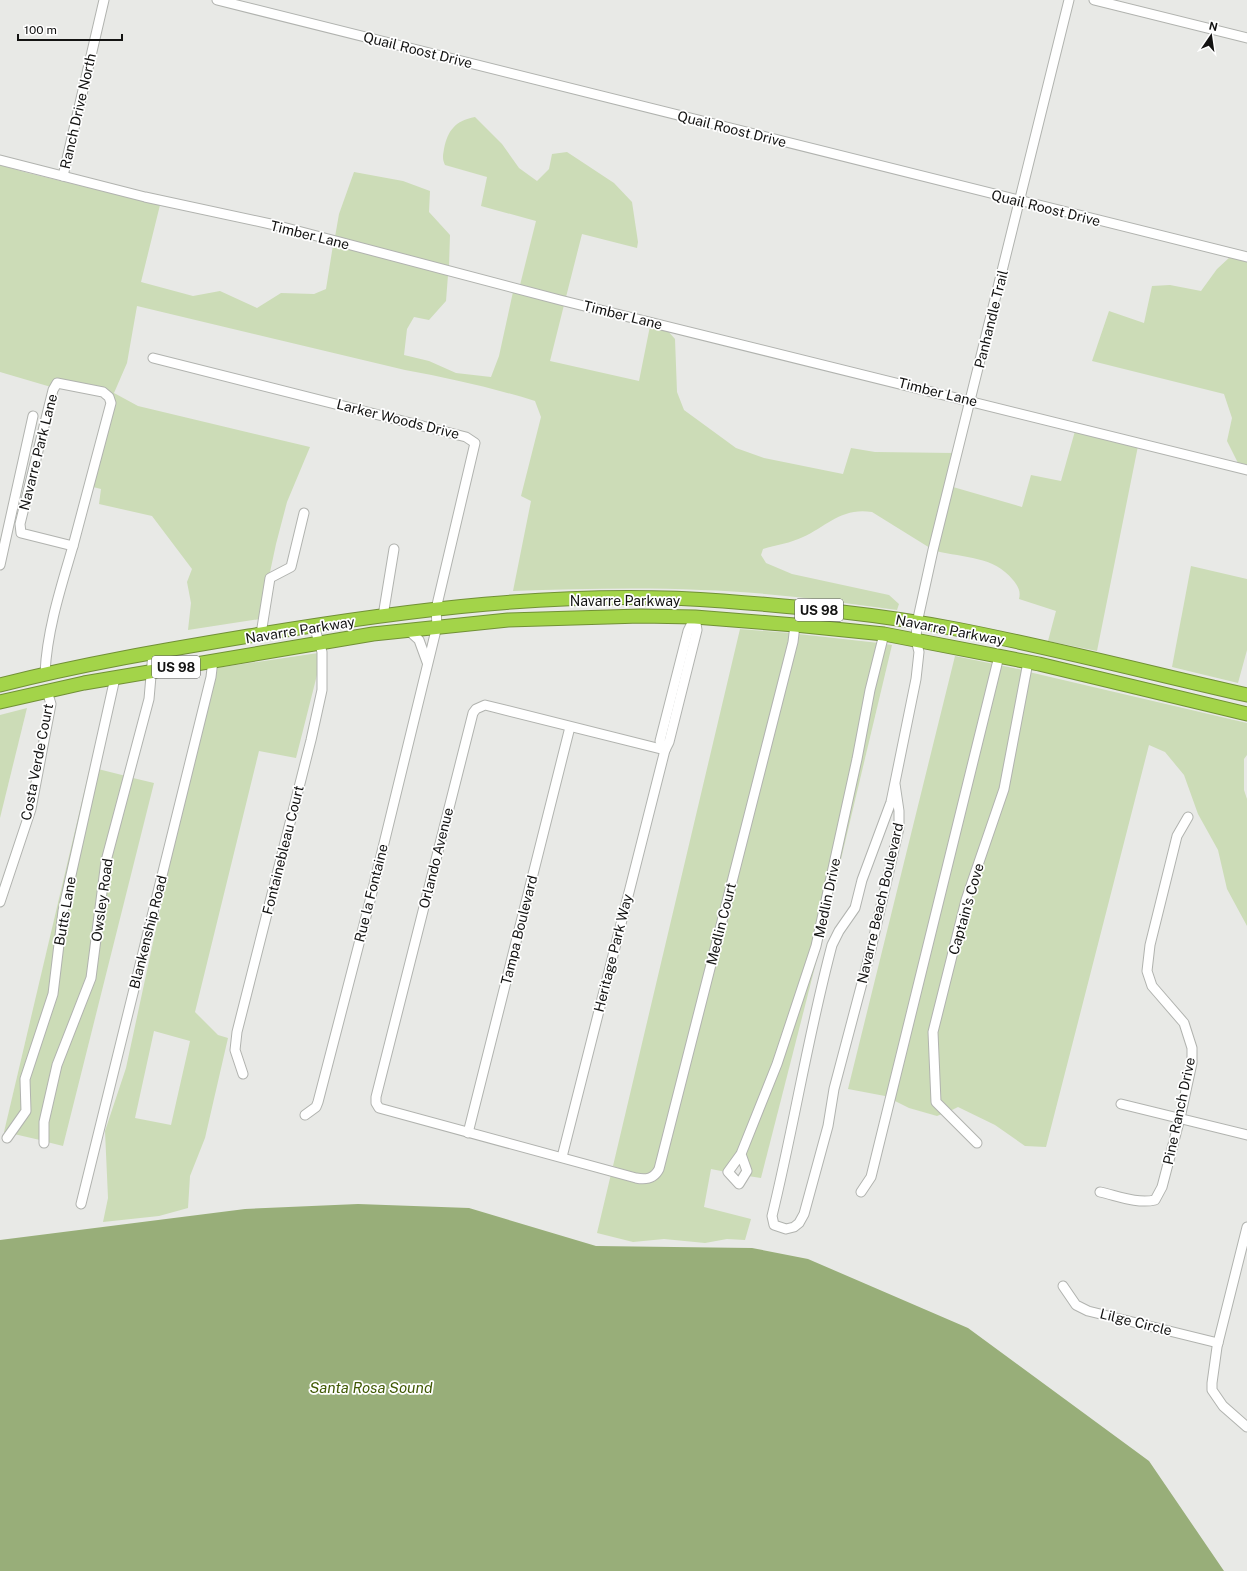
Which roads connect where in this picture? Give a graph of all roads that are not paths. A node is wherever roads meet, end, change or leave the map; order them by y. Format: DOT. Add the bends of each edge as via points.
graph roads {
  1 [pos="104,0"];
  2 [pos="217,0"];
  3 [pos="1069,0"];
  4 [pos="1094,0"];
  5 [pos="1247,38"];
  6 [pos="0,160"];
  7 [pos="63,176"];
  8 [pos="1019,202"];
  9 [pos="1247,257"];
  10 [pos="153,358"];
  11 [pos="971,400"];
  12 [pos="33,416"];
  13 [pos="1247,470"];
  14 [pos="304,513"];
  15 [pos="73,546"];
  16 [pos="394,549"];
  17 [pos="0,565"];
  18 [pos="643,598"];
  19 [pos="436,609"];
  20 [pos="856,614"];
  21 [pos="383,616"];
  22 [pos="695,617"];
  23 [pos="917,623"];
  24 [pos="795,625"];
  25 [pos="314,626"];
  26 [pos="437,626"];
  27 [pos="408,630"];
  28 [pos="261,634"];
  29 [pos="884,634"];
  30 [pos="916,640"];
  31 [pos="318,642"];
  32 [pos="153,653"];
  33 [pos="999,656"];
  34 [pos="213,660"];
  35 [pos="1028,662"];
  36 [pos="427,666"];
  37 [pos="152,671"];
  38 [pos="45,673"];
  39 [pos="115,678"];
  40 [pos="0,685"];
  41 [pos="47,691"];
  42 [pos="1247,695"];
  43 [pos="0,702"];
  44 [pos="1247,714"];
  45 [pos="570,727"];
  46 [pos="665,750"];
  47 [pos="895,784"];
  48 [pos="1188,817"];
  49 [pos="0,902"];
  50 [pos="243,1074"];
  51 [pos="1121,1104"];
  52 [pos="305,1115"];
  53 [pos="1180,1118"];
  54 [pos="468,1133"];
  55 [pos="1247,1135"];
  56 [pos="7,1138"];
  57 [pos="977,1143"];
  58 [pos="44,1144"];
  59 [pos="741,1154"];
  60 [pos="562,1157"];
  61 [pos="861,1192"];
  62 [pos="1100,1192"];
  63 [pos="81,1204"];
  64 [pos="1247,1227"];
  65 [pos="1063,1286"];
  66 [pos="1218,1343"];
  67 [pos="1247,1428"];
  1 -- 7 [label="street, Ranch Drive North"];
  2 -- 8 [label="street, Quail Roost Drive"];
  3 -- 8 [label="street, Panhandle Trail"];
  4 -- 5 [label="street"];
  6 -- 7 [label="street, Timber Lane"];
  7 -- 11 [label="street, Timber Lane" via="151,199 275,225 560,300"];
  8 -- 9 [label="street, Quail Roost Drive"];
  8 -- 11 [label="street, Panhandle Trail"];
  10 -- 19 [label="street, Larker Woods Drive" via="474,440"];
  11 -- 13 [label="street, Timber Lane"];
  11 -- 23 [label="street, Panhandle Trail"];
  12 -- 17 [label="street"];
  14 -- 28 [label="street" via="290,567 270,578"];
  15 -- 15 [label="street, Navarre Park Lane" via="111,404 109,397 103,392 57,383 53,390 20,524 21,533"];
  15 -- 38 [label="street, Navarre Park Lane" via="50,632"];
  16 -- 21 [label="street"];
  18 -- 19 [label="highway, Navarre Parkway / US 98" via="550,600"];
  18 -- 20 [label="highway, Navarre Parkway / US 98" via="722,601"];
  18 -- 22 [label="highway" via="669,603"];
  19 -- 21 [label="highway, Navarre Parkway / US 98"];
  19 -- 26 [label="street, Rue la Fontaine"];
  20 -- 22 [label="highway" via="826,615 711,607"];
  20 -- 23 [label="highway, Navarre Parkway / US 98"];
  21 -- 25 [label="highway, Navarre Parkway / US 98"];
  22 -- 24 [label="highway, Navarre Parkway / US 98"];
  22 -- 26 [label="highway, Navarre Parkway / US 98" via="575,617"];
  22 -- 46 [label="street, Heritage Park Way" via="697,630"];
  23 -- 30 [label="street, Panhandle Trail"];
  23 -- 42 [label="highway, Navarre Parkway / US 98" via="1032,645"];
  24 -- 29 [label="highway, Navarre Parkway / US 98"];
  24 -- 60 [label="street, Medlin Court" via="793,642 659,1169 652,1177 642,1179"];
  25 -- 28 [label="highway, Navarre Parkway / US 98"];
  25 -- 31 [label="street, Fontainebleau Court"];
  26 -- 27 [label="highway, Navarre Parkway / US 98"];
  26 -- 36 [label="street, Rue la Fontaine"];
  27 -- 31 [label="highway, Navarre Parkway / US 98"];
  27 -- 36 [label="street, Rue la Fontaine" via="419,640 425,652"];
  28 -- 32 [label="highway, Navarre Parkway / US 98"];
  29 -- 30 [label="highway, Navarre Parkway / US 98"];
  29 -- 59 [label="street, Medlin Drive" via="816,946 777,1064"];
  30 -- 33 [label="highway, Navarre Parkway / US 98"];
  30 -- 47 [label="street, Panhandle Trail" via="916,679"];
  31 -- 34 [label="highway, Navarre Parkway / US 98"];
  31 -- 50 [label="street, Fontainebleau Court" via="322,652 322,690 235,1041 236,1057"];
  32 -- 37 [label="street, Owsley Road"];
  32 -- 38 [label="highway, Navarre Parkway / US 98"];
  33 -- 35 [label="highway, Navarre Parkway / US 98"];
  33 -- 61 [label="street" via="871,1177"];
  34 -- 37 [label="highway, Navarre Parkway / US 98"];
  34 -- 63 [label="street, Blankenship Road" via="208,691"];
  35 -- 44 [label="highway, Navarre Parkway / US 98"];
  35 -- 57 [label="street, Captain's Cove" via="1004,789 966,900 933,1032 936,1102"];
  36 -- 52 [label="street, Rue la Fontaine" via="318,1102 316,1107"];
  37 -- 39 [label="highway, Navarre Parkway / US 98"];
  37 -- 58 [label="street, Owsley Road" via="147,706 106,861 91,978 57,1064 44,1122"];
  38 -- 40 [label="highway, Navarre Parkway / US 98"];
  39 -- 41 [label="highway, Navarre Parkway / US 98"];
  39 -- 56 [label="street, Butts Lane" via="63,911 53,994 25,1079 26,1112"];
  41 -- 43 [label="highway, Navarre Parkway / US 98"];
  41 -- 49 [label="street, Costa Verde Court" via="51,704 31,809"];
  45 -- 46 [label="street, Orlando Avenue"];
  45 -- 54 [label="street, Tampa Boulevard"];
  45 -- 54 [label="street, Orlando Avenue" via="485,705 473,713 376,1097 376,1103 383,1110"];
  46 -- 60 [label="street, Heritage Park Way"];
  47 -- 47 [label="street, Navarre Beach Boulevard" via="899,828 822,1146 804,1214 794,1227 781,1228 774,1225 772,1216 829,958 836,936 854,908"];
  48 -- 53 [label="street, Pine Ranch Drive" via="1177,836 1147,963 1152,986 1184,1023 1192,1048 1192,1063"];
  51 -- 53 [label="street"];
  53 -- 55 [label="street"];
  53 -- 62 [label="street, Pine Ranch Drive" via="1162,1187 1155,1200 1136,1201"];
  54 -- 60 [label="street"];
  64 -- 66 [label="street"];
  65 -- 66 [label="street, Lilge Circle" via="1076,1305 1088,1311"];
  66 -- 67 [label="street" via="1212,1390 1223,1406"];
}
